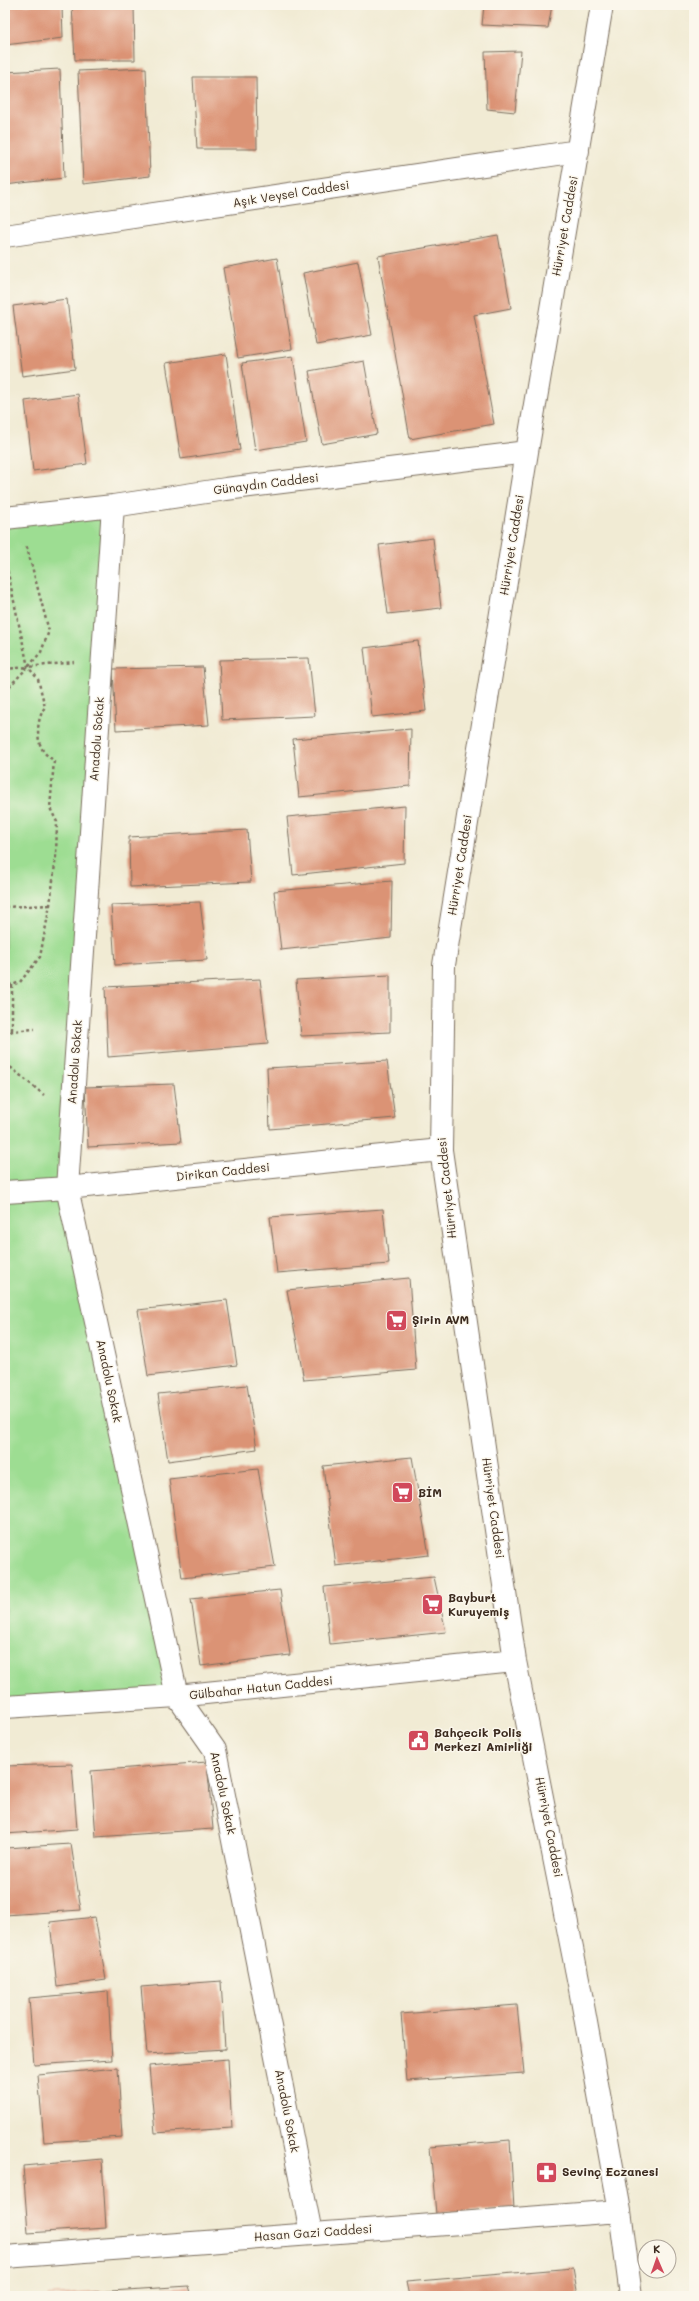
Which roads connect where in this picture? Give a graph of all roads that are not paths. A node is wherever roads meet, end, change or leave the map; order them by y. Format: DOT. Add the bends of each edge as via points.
graph roads {
  1 [pos="602,5"];
  2 [pos="578,151"];
  3 [pos="5,236"];
  4 [pos="527,452"];
  5 [pos="113,506"];
  6 [pos="12,517"];
  7 [pos="441,1150"];
  8 [pos="67,1188"];
  9 [pos="5,1192"];
  10 [pos="515,1661"];
  11 [pos="177,1696"];
  12 [pos="5,1707"];
  13 [pos="620,2211"];
  14 [pos="311,2233"];
  15 [pos="5,2253"];
  16 [pos="631,2296"];
  1 -- 2 [label="street, Hürriyet Caddesi"];
  2 -- 3 [label="street, Aşık Veysel Caddesi"];
  2 -- 4 [label="street, Hürriyet Caddesi"];
  4 -- 5 [label="street, Günaydın Caddesi" via="226,489"];
  4 -- 7 [label="street, Hürriyet Caddesi" via="444,965"];
  5 -- 6 [label="street, Günaydın Caddesi"];
  5 -- 8 [label="street, Anadolu Sokak"];
  7 -- 8 [label="street, Dirikan Caddesi"];
  7 -- 10 [label="street, Hürriyet Caddesi"];
  8 -- 9 [label="street, Dirikan Caddesi"];
  8 -- 11 [label="street, Anadolu Sokak"];
  10 -- 11 [label="street, Gülbahar Hatun Caddesi"];
  10 -- 13 [label="street, Hürriyet Caddesi" via="580,1989"];
  11 -- 12 [label="street, Gülbahar Hatun Caddesi"];
  11 -- 14 [label="street, Anadolu Sokak" via="215,1750"];
  13 -- 14 [label="street, Hasan Gazi Caddesi"];
  13 -- 16 [label="street, Hürriyet Caddesi"];
  14 -- 15 [label="street, Hasan Gazi Caddesi"];
}
